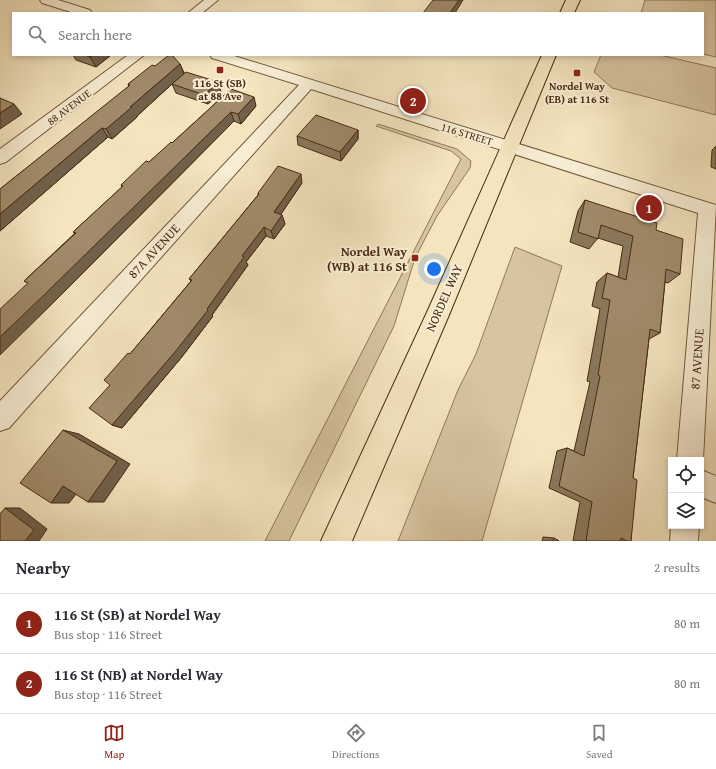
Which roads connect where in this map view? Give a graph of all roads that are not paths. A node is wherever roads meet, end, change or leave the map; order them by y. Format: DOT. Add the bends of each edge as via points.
graph roads {
  1 [pos="46,0"];
  2 [pos="212,0"];
  3 [pos="573,0"];
  4 [pos="83,12"];
  5 [pos="195,12"];
  6 [pos="567,12"];
  7 [pos="137,56"];
  8 [pos="220,56"];
  9 [pos="549,56"];
  10 [pos="308,84"];
  11 [pos="510,148"];
  12 [pos="0,158"];
  13 [pos="712,211"];
  14 [pos="0,419"];
  15 [pos="690,457"];
  16 [pos="704,484"];
  17 [pos="716,490"];
  18 [pos="685,529"];
  19 [pos="336,541"];
  20 [pos="684,541"];
  1 -- 4 [label="street"];
  2 -- 5 [label="street"];
  3 -- 6 [label="main road"];
  7 -- 12 [label="street, 88 AVENUE"];
  8 -- 10 [label="street, 116 STREET"];
  9 -- 11 [label="main road, NORDEL WAY"];
  10 -- 11 [label="street, 116 STREET"];
  10 -- 14 [label="street, 87A AVENUE"];
  11 -- 13 [label="street, 116 STREET"];
  11 -- 19 [label="main road, NORDEL WAY"];
  13 -- 15 [label="street, 87 AVENUE"];
  16 -- 17 [label="street"];
  18 -- 20 [label="street"];
}
